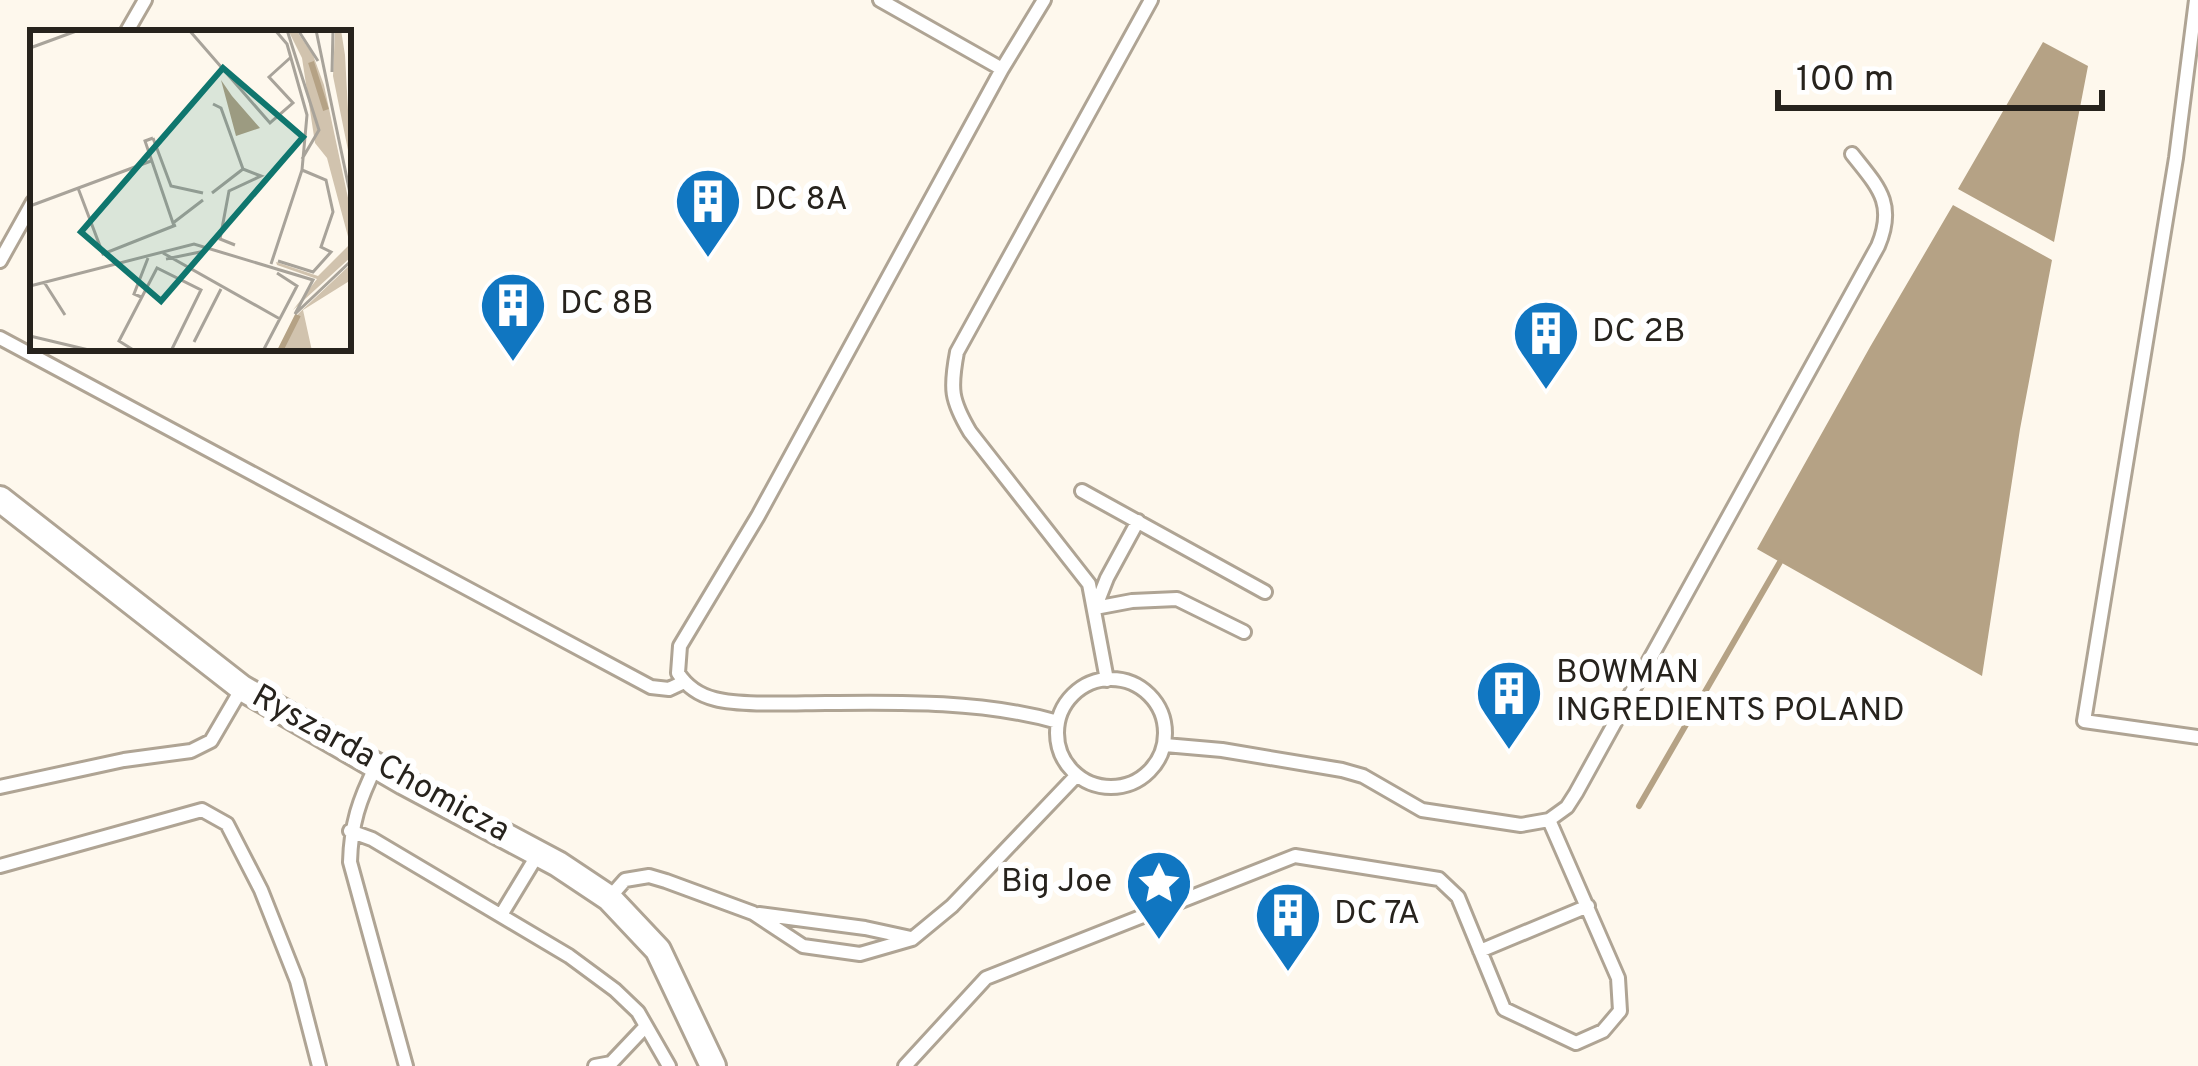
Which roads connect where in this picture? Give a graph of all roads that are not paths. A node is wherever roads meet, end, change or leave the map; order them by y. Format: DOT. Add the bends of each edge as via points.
graph roads {
  1 [pos="145,0"];
  2 [pos="880,0"];
  3 [pos="1044,0"];
  4 [pos="1151,0"];
  5 [pos="2196,0"];
  6 [pos="128,30"];
  7 [pos="1002,69"];
  8 [pos="1852,154"];
  9 [pos="30,207"];
  10 [pos="0,261"];
  11 [pos="0,338"];
  12 [pos="1082,490"];
  13 [pos="0,499"];
  14 [pos="1138,521"];
  15 [pos="1265,592"];
  16 [pos="1095,608"];
  17 [pos="1244,632"];
  18 [pos="1107,680"];
  19 [pos="684,682"];
  20 [pos="242,688"];
  21 [pos="1058,722"];
  22 [pos="2198,737"];
  23 [pos="1166,745"];
  24 [pos="376,766"];
  25 [pos="1077,775"];
  26 [pos="0,787"];
  27 [pos="1550,820"];
  28 [pos="350,831"];
  29 [pos="538,854"];
  30 [pos="0,866"];
  31 [pos="609,898"];
  32 [pos="1588,906"];
  33 [pos="753,913"];
  34 [pos="501,915"];
  35 [pos="912,939"];
  36 [pos="1480,951"];
  37 [pos="646,1026"];
  38 [pos="319,1066"];
  39 [pos="406,1066"];
  40 [pos="595,1066"];
  41 [pos="669,1066"];
  42 [pos="713,1066"];
  43 [pos="905,1066"];
  1 -- 6 [label="lane"];
  2 -- 7 [label="lane"];
  3 -- 7 [label="lane"];
  4 -- 16 [label="lane" via="957,352 951,382 970,432 1089,584"];
  5 -- 22 [label="lane" via="2084,722"];
  7 -- 19 [label="lane" via="680,646"];
  8 -- 27 [label="lane" via="1882,193 1878,246 1576,793"];
  9 -- 10 [label="lane"];
  11 -- 19 [label="lane" via="651,687"];
  12 -- 14 [label="lane"];
  13 -- 20 [label="street, Ryszarda Chomicza"];
  14 -- 15 [label="lane"];
  14 -- 16 [label="lane"];
  16 -- 17 [label="lane" via="1177,599"];
  16 -- 18 [label="lane"];
  18 -- 21 [label="lane" via="1075,693"];
  18 -- 23 [label="lane" via="1141,688 1154,701"];
  19 -- 21 [label="lane" via="717,700 894,702"];
  20 -- 24 [label="street, Ryszarda Chomicza"];
  20 -- 26 [label="lane" via="211,741 190,751"];
  21 -- 25 [label="lane" via="1064,758"];
  23 -- 25 [label="lane" via="1153,768 1124,786"];
  23 -- 27 [label="lane" via="1342,770 1422,810 1521,825"];
  24 -- 28 [label="lane"];
  24 -- 29 [label="street, Ryszarda Chomicza"];
  25 -- 35 [label="lane"];
  27 -- 32 [label="lane"];
  28 -- 34 [label="lane"];
  28 -- 39 [label="lane" via="355,889"];
  29 -- 31 [label="street, Ryszarda Chomicza"];
  29 -- 34 [label="lane"];
  30 -- 38 [label="lane" via="202,810 227,824 297,981"];
  31 -- 33 [label="lane" via="625,880 649,876"];
  31 -- 42 [label="street, Ryszarda Chomicza" via="658,950"];
  32 -- 36 [label="lane"];
  32 -- 36 [label="lane" via="1618,978 1620,1011 1603,1031 1576,1043 1504,1010"];
  33 -- 35 [label="lane"];
  33 -- 35 [label="lane" via="802,946 860,955"];
  34 -- 37 [label="lane" via="615,990"];
  36 -- 43 [label="lane" via="1458,897 1439,879 1295,856 986,978"];
  37 -- 40 [label="lane" via="611,1063"];
  37 -- 41 [label="lane"];
}
